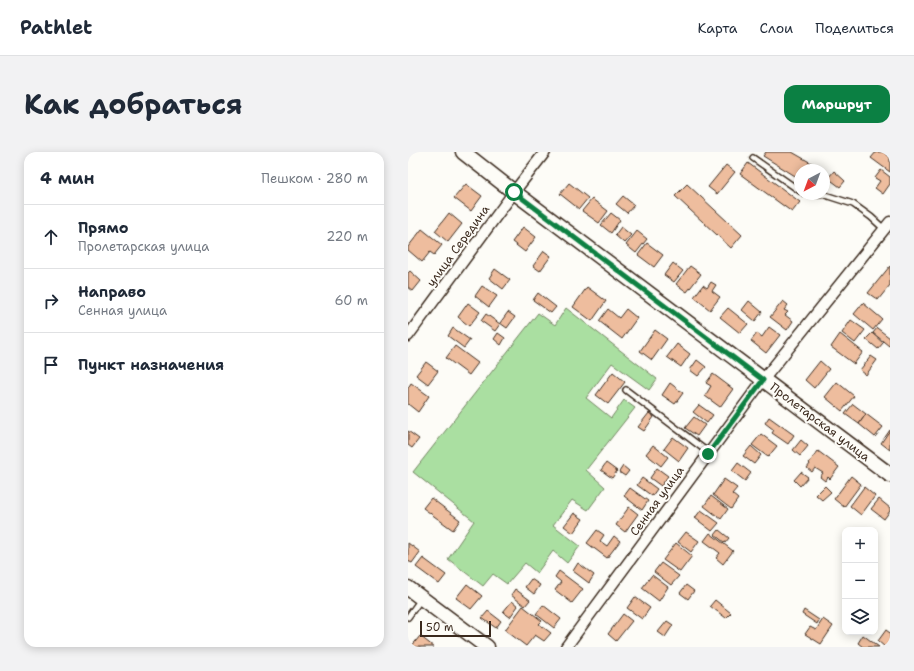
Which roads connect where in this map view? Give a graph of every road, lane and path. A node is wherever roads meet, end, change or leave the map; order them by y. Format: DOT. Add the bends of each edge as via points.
graph roads {
  1 [pos="462,152"];
  2 [pos="545,152"];
  3 [pos="753,158"];
  4 [pos="794,187"];
  5 [pos="514,192"];
  6 [pos="830,197"];
  7 [pos="887,225"];
  8 [pos="408,336"];
  9 [pos="763,380"];
  10 [pos="626,390"];
  11 [pos="708,454"];
  12 [pos="890,475"];
  13 [pos="408,588"];
  14 [pos="422,598"];
  15 [pos="408,617"];
  16 [pos="487,647"];
  17 [pos="566,647"];
  1 -- 5 [label="street, Пролетарская улица"];
  2 -- 5 [label="street, улица Середина"];
  3 -- 4 [label="lane"];
  5 -- 8 [label="street, улица Середина"];
  5 -- 9 [label="street, Пролетарская улица"];
  6 -- 7 [label="lane" via="853,204"];
  7 -- 9 [label="street, Сенная улица"];
  9 -- 11 [label="street, Сенная улица"];
  9 -- 12 [label="street, Пролетарская улица"];
  10 -- 11 [label="lane"];
  11 -- 17 [label="street, Сенная улица"];
  13 -- 14 [label="street"];
  14 -- 15 [label="lane"];
  14 -- 16 [label="street"];
}
